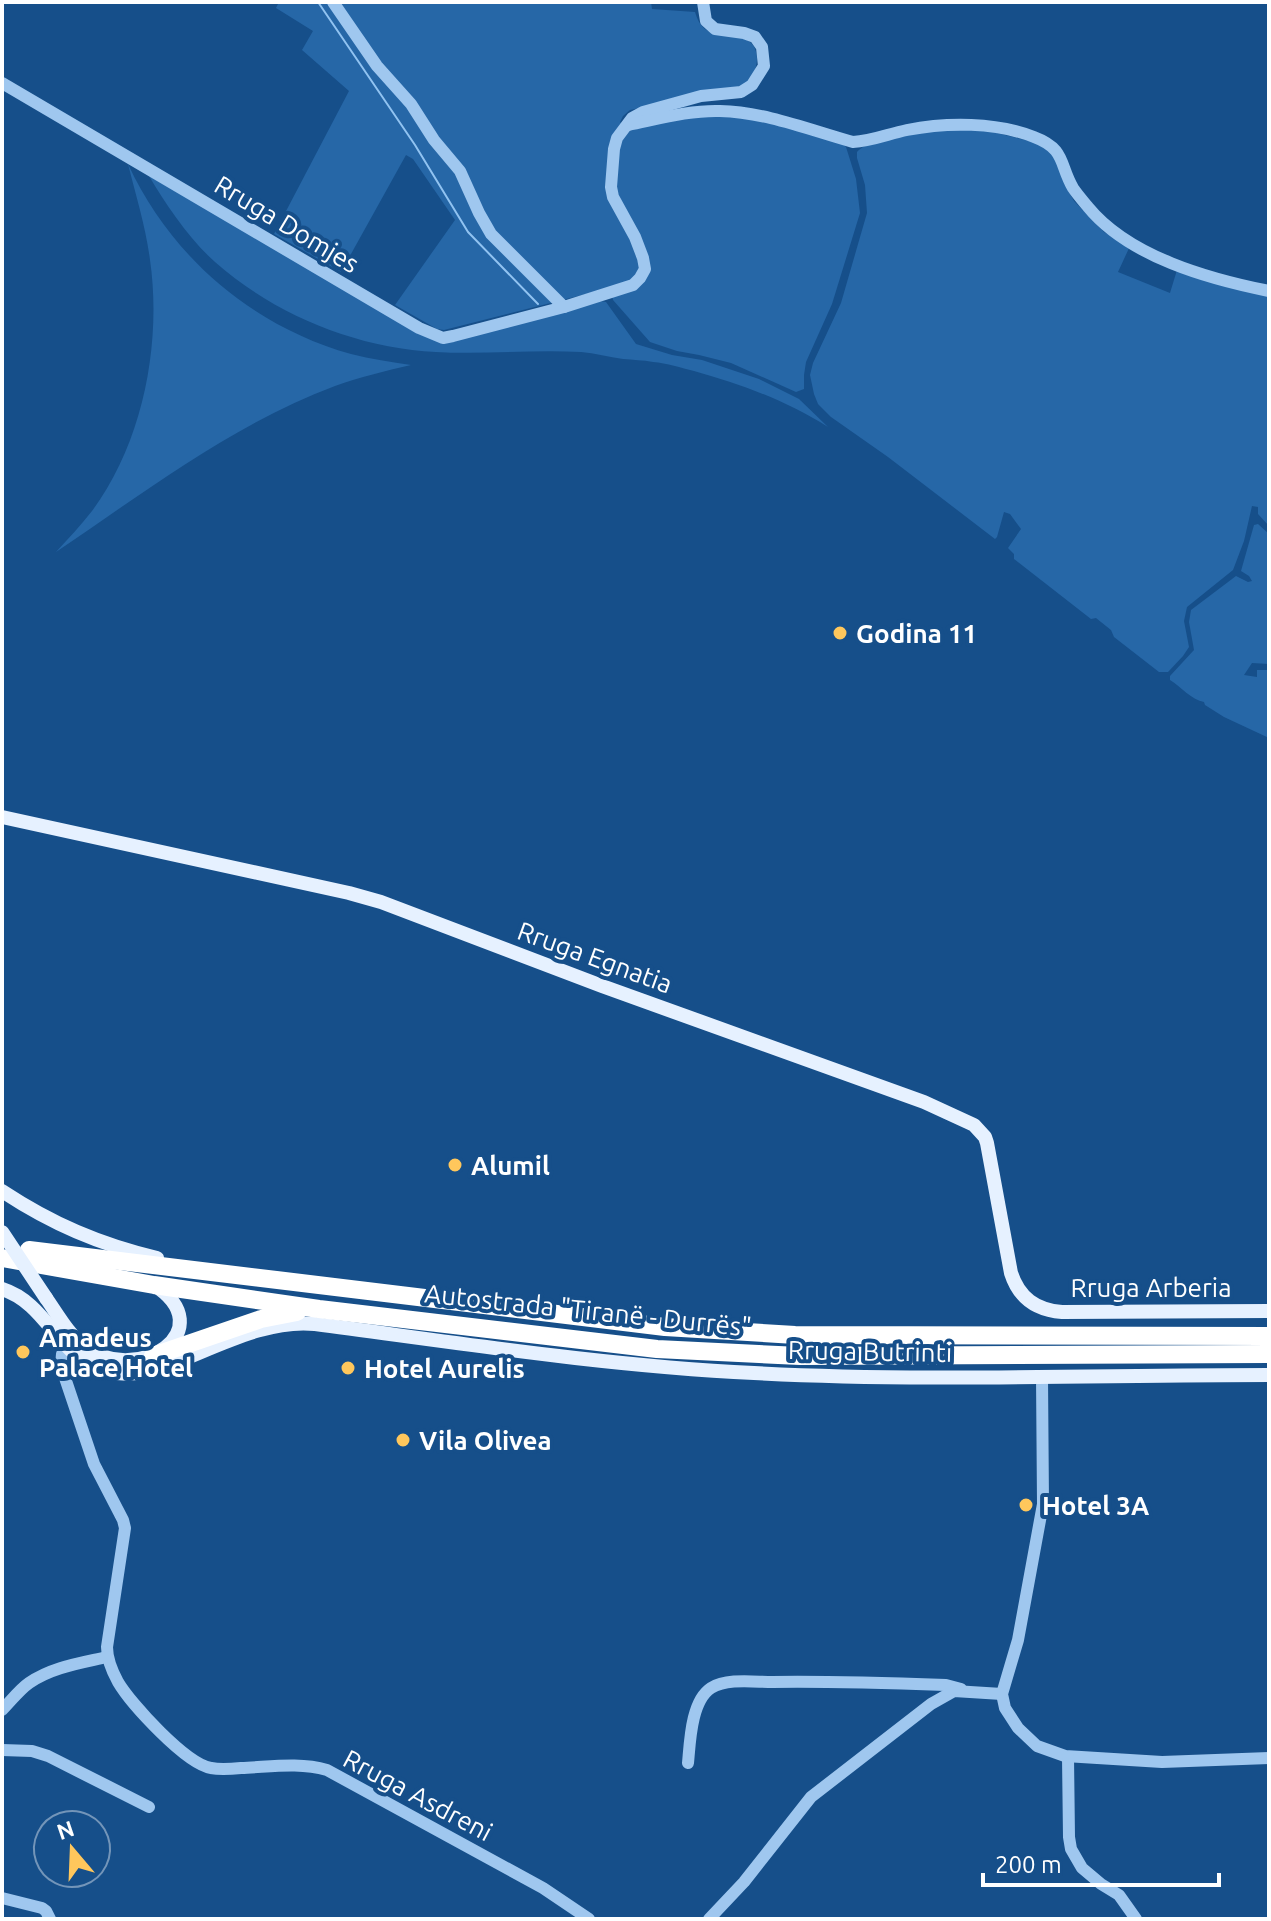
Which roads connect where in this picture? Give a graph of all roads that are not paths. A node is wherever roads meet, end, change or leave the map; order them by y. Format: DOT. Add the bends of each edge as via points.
graph roads {
  1 [pos="333,2"];
  2 [pos="703,2"];
  3 [pos="2,83"];
  4 [pos="628,125"];
  5 [pos="1269,291"];
  6 [pos="564,307"];
  7 [pos="2,817"];
  8 [pos="2,1191"];
  9 [pos="2,1232"];
  10 [pos="2,1247"];
  11 [pos="2,1258"];
  12 [pos="188,1269"];
  13 [pos="154,1285"];
  14 [pos="2,1289"];
  15 [pos="1033,1305"];
  16 [pos="319,1309"];
  17 [pos="1269,1311"];
  18 [pos="291,1318"];
  19 [pos="1269,1336"];
  20 [pos="67,1348"];
  21 [pos="1269,1354"];
  22 [pos="153,1356"];
  23 [pos="1269,1375"];
  24 [pos="1042,1377"];
  25 [pos="107,1657"];
  26 [pos="966,1691"];
  27 [pos="1002,1694"];
  28 [pos="2,1710"];
  29 [pos="2,1750"];
  30 [pos="1068,1757"];
  31 [pos="1269,1758"];
  32 [pos="688,1763"];
  33 [pos="149,1807"];
  34 [pos="2,1898"];
  35 [pos="50,1919"];
  36 [pos="589,1919"];
  37 [pos="709,1919"];
  38 [pos="1136,1919"];
  1 -- 6 [label="street" via="460,171 491,234"];
  2 -- 4 [label="street" via="706,21 715,29 759,41 764,66 757,80 735,94 701,96 643,112"];
  3 -- 6 [label="street, Rruga Domjes" via="432,335 453,336"];
  4 -- 5 [label="street" via="721,111 757,115 853,142 945,125 986,126 1033,136 1060,153 1073,187 1121,237 1198,273"];
  4 -- 6 [label="street, Rruga Domjes" via="617,138 611,187 645,269 633,285"];
  7 -- 15 [label="main road, Rruga Egnatia" via="381,902 959,1117 979,1130 987,1143 1011,1273"];
  8 -- 12 [label="main road" via="90,1239"];
  9 -- 22 [label="main road, bridge" via="86,1348 132,1361"];
  10 -- 12 [label="highway, Autostrada \"Tiranë - Durrës\""];
  11 -- 13 [label="highway, Autostrada \"Tiranë - Durrës\""];
  12 -- 19 [label="highway, Autostrada \"Tiranë - Durrës\"" via="665,1327 795,1335"];
  13 -- 16 [label="highway, Autostrada \"Tiranë - Durrës\""];
  13 -- 22 [label="main road" via="172,1300 179,1324 173,1341"];
  14 -- 20 [label="main road" via="34,1307"];
  15 -- 17 [label="main road, Rruga Arberia" via="1062,1312"];
  16 -- 18 [label="highway"];
  16 -- 21 [label="highway, Autostrada \"Tiranë - Durrës\"" via="673,1350 800,1356"];
  18 -- 20 [label="main road" via="135,1374 96,1368"];
  18 -- 22 [label="highway" via="261,1319"];
  18 -- 24 [label="main road, Rruga Butrinti" via="668,1367 835,1376"];
  20 -- 25 [label="street" via="61,1366 94,1464 125,1528"];
  23 -- 24 [label="main road, Rruga Butrinti"];
  24 -- 27 [label="street" via="1043,1504 1018,1640"];
  25 -- 28 [label="street" via="40,1677"];
  25 -- 36 [label="street, Rruga Asdreni" via="132,1700 201,1765 327,1770 543,1888"];
  26 -- 27 [label="street"];
  26 -- 32 [label="street" via="946,1685 720,1684 698,1706"];
  26 -- 37 [label="street" via="954,1691 931,1704 811,1797"];
  27 -- 30 [label="street" via="1005,1708 1025,1736 1048,1752"];
  29 -- 33 [label="street" via="48,1756"];
  30 -- 31 [label="street" via="1162,1762"];
  30 -- 38 [label="street" via="1071,1849 1082,1868 1119,1895"];
  34 -- 35 [label="street" via="42,1908"];
}
